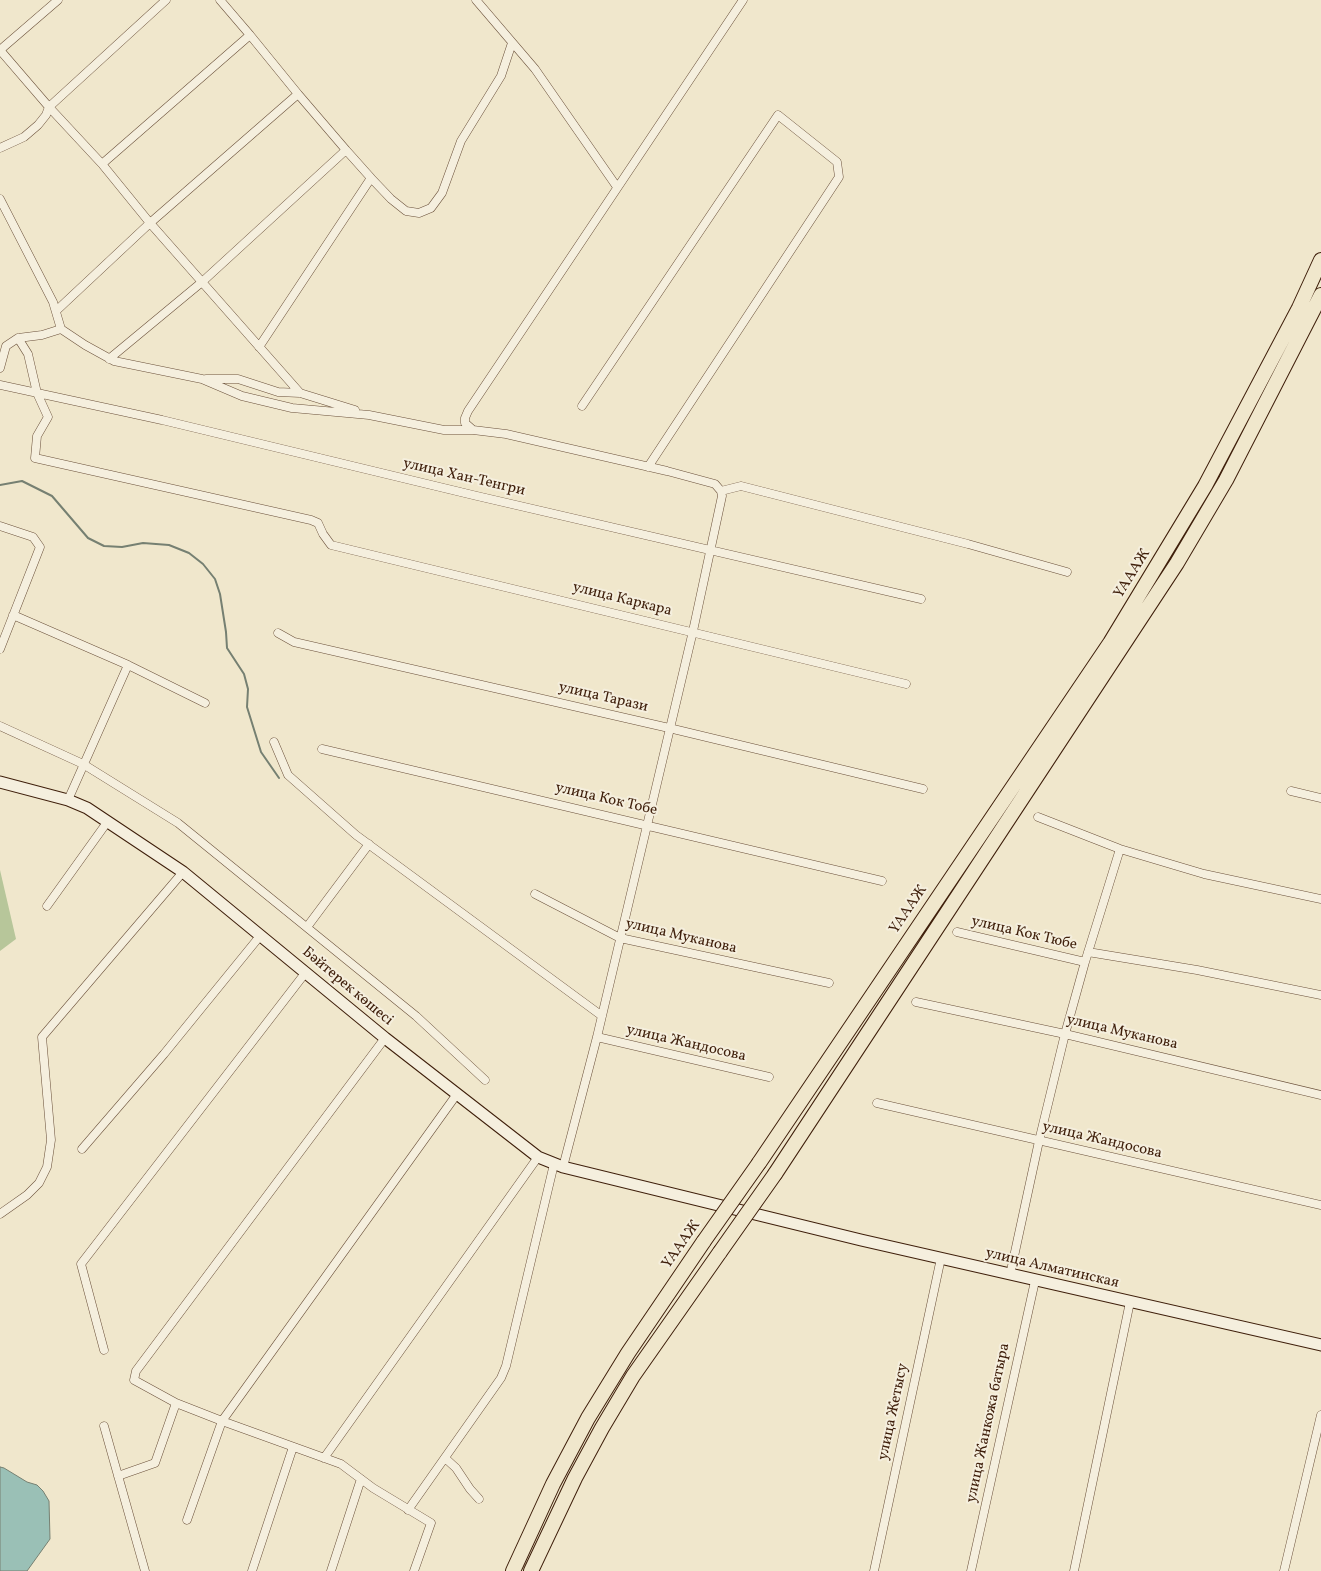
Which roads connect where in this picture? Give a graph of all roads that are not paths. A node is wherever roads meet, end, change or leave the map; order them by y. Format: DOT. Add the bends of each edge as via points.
graph roads {
  1 [pos="58,0"];
  2 [pos="166,0"];
  3 [pos="220,0"];
  4 [pos="476,0"];
  5 [pos="742,1"];
  6 [pos="250,35"];
  7 [pos="512,43"];
  8 [pos="0,50"];
  9 [pos="298,94"];
  10 [pos="49,107"];
  11 [pos="0,148"];
  12 [pos="346,150"];
  13 [pos="102,164"];
  14 [pos="371,178"];
  15 [pos="617,187"];
  16 [pos="0,199"];
  17 [pos="150,223"];
  18 [pos="1321,260"];
  19 [pos="202,282"];
  20 [pos="1321,295"];
  21 [pos="56,311"];
  22 [pos="61,328"];
  23 [pos="18,338"];
  24 [pos="259,347"];
  25 [pos="3,348"];
  26 [pos="109,359"];
  27 [pos="0,368"];
  28 [pos="202,379"];
  29 [pos="0,385"];
  30 [pos="37,393"];
  31 [pos="300,393"];
  32 [pos="582,406"];
  33 [pos="369,414"];
  34 [pos="473,430"];
  35 [pos="648,466"];
  36 [pos="721,491"];
  37 [pos="0,526"];
  38 [pos="711,550"];
  39 [pos="1067,572"];
  40 [pos="921,600"];
  41 [pos="13,616"];
  42 [pos="693,631"];
  43 [pos="278,633"];
  44 [pos="0,649"];
  45 [pos="128,665"];
  46 [pos="906,684"];
  47 [pos="204,703"];
  48 [pos="0,726"];
  49 [pos="669,728"];
  50 [pos="274,742"];
  51 [pos="322,749"];
  52 [pos="84,764"];
  53 [pos="0,782"];
  54 [pos="923,789"];
  55 [pos="1292,791"];
  56 [pos="1321,798"];
  57 [pos="68,800"];
  58 [pos="1038,817"];
  59 [pos="108,822"];
  60 [pos="646,824"];
  61 [pos="369,844"];
  62 [pos="1120,849"];
  63 [pos="183,872"];
  64 [pos="882,881"];
  65 [pos="536,894"];
  66 [pos="1321,899"];
  67 [pos="46,906"];
  68 [pos="307,927"];
  69 [pos="957,932"];
  70 [pos="260,936"];
  71 [pos="620,938"];
  72 [pos="1088,952"];
  73 [pos="1084,962"];
  74 [pos="306,972"];
  75 [pos="829,983"];
  76 [pos="1321,995"];
  77 [pos="916,1002"];
  78 [pos="602,1016"];
  79 [pos="1065,1034"];
  80 [pos="597,1037"];
  81 [pos="384,1038"];
  82 [pos="769,1078"];
  83 [pos="485,1080"];
  84 [pos="457,1094"];
  85 [pos="1321,1095"];
  86 [pos="877,1103"];
  87 [pos="1038,1141"];
  88 [pos="82,1149"];
  89 [pos="538,1157"];
  90 [pos="558,1166"];
  91 [pos="1321,1205"];
  92 [pos="0,1214"];
  93 [pos="778,1220"];
  94 [pos="941,1258"];
  95 [pos="1010,1275"];
  96 [pos="1035,1281"];
  97 [pos="1130,1302"];
  98 [pos="1321,1345"];
  99 [pos="104,1350"];
  100 [pos="176,1403"];
  101 [pos="1321,1415"];
  102 [pos="222,1422"];
  103 [pos="104,1426"];
  104 [pos="293,1447"];
  105 [pos="324,1458"];
  106 [pos="445,1458"];
  107 [pos="118,1476"];
  108 [pos="361,1479"];
  109 [pos="479,1499"];
  110 [pos="408,1510"];
  111 [pos="187,1520"];
  112 [pos="145,1571"];
  113 [pos="252,1571"];
  114 [pos="331,1571"];
  115 [pos="414,1571"];
  116 [pos="513,1571"];
  117 [pos="531,1571"];
  118 [pos="874,1571"];
  119 [pos="971,1571"];
  120 [pos="1074,1571"];
  121 [pos="1284,1571"];
  1 -- 8 [label="street"];
  2 -- 10 [label="street"];
  3 -- 6 [label="street"];
  4 -- 7 [label="street"];
  5 -- 15 [label="street"];
  6 -- 9 [label="street"];
  6 -- 13 [label="street"];
  7 -- 14 [label="street" via="501,76 461,140 442,193 431,208 419,213 406,211"];
  7 -- 15 [label="street" via="535,69"];
  8 -- 10 [label="street"];
  9 -- 12 [label="street"];
  9 -- 17 [label="street"];
  10 -- 11 [label="street" via="38,126 24,137"];
  10 -- 13 [label="street"];
  12 -- 14 [label="street"];
  12 -- 19 [label="street"];
  13 -- 17 [label="street"];
  14 -- 24 [label="street"];
  15 -- 34 [label="street" via="468,411 465,423"];
  16 -- 21 [label="street"];
  17 -- 19 [label="street"];
  17 -- 21 [label="street"];
  18 -- 116 [label="highway, ҮАААЖ, bridge" via="1205,486 1115,635 638,1338 552,1484"];
  19 -- 24 [label="street"];
  19 -- 26 [label="street"];
  20 -- 117 [label="highway, ҮАААЖ, bridge" via="1226,480 1177,563 775,1174 633,1376 575,1478"];
  21 -- 22 [label="street"];
  22 -- 23 [label="street" via="42,335"];
  22 -- 26 [label="street"];
  23 -- 25 [label="street"];
  23 -- 30 [label="street" via="28,354"];
  24 -- 31 [label="street"];
  25 -- 27 [label="street"];
  26 -- 28 [label="street"];
  28 -- 31 [label="street" via="238,379 278,392"];
  28 -- 33 [label="street" via="242,396 292,408"];
  29 -- 30 [label="street, улица Хан-Тенгри"];
  30 -- 38 [label="street, улица Хан-Тенгри"];
  30 -- 42 [label="street, улица Каркара" via="48,417 37,436 35,458 311,520 318,523 331,545"];
  31 -- 33 [label="street"];
  32 -- 35 [label="street" via="778,115 837,162 839,177"];
  33 -- 34 [label="street" via="444,430"];
  34 -- 35 [label="street" via="506,434"];
  35 -- 36 [label="street" via="714,484"];
  36 -- 38 [label="street"];
  36 -- 39 [label="street" via="741,486"];
  37 -- 41 [label="street" via="33,537 40,547"];
  38 -- 40 [label="street, улица Хан-Тенгри"];
  38 -- 42 [label="street"];
  41 -- 44 [label="street"];
  41 -- 45 [label="street"];
  42 -- 46 [label="street, улица Каркара"];
  42 -- 49 [label="street"];
  43 -- 49 [label="street, улица Тарази" via="294,642"];
  45 -- 47 [label="street"];
  45 -- 52 [label="street"];
  48 -- 52 [label="street"];
  49 -- 54 [label="street, улица Тарази"];
  49 -- 60 [label="street"];
  50 -- 61 [label="street" via="288,775"];
  51 -- 60 [label="street, улица Кок Тобе"];
  52 -- 57 [label="street"];
  52 -- 68 [label="street" via="178,823"];
  53 -- 57 [label="street, Бәйтерек көшесі"];
  55 -- 56 [label="street"];
  57 -- 59 [label="street, Бәйтерек көшесі"];
  58 -- 62 [label="street"];
  59 -- 63 [label="street, Бәйтерек көшесі"];
  59 -- 67 [label="street"];
  60 -- 64 [label="street, улица Кок Тобе"];
  60 -- 71 [label="street"];
  61 -- 68 [label="street"];
  61 -- 78 [label="street"];
  62 -- 66 [label="street" via="1204,874"];
  62 -- 72 [label="street"];
  63 -- 70 [label="street, Бәйтерек көшесі"];
  63 -- 92 [label="street" via="42,1037 51,1140 47,1167 39,1183 27,1195"];
  65 -- 71 [label="street, улица Муканова"];
  68 -- 83 [label="street" via="416,1016"];
  69 -- 73 [label="street, улица Кок Тюбе"];
  70 -- 74 [label="street, Бәйтерек көшесі"];
  70 -- 88 [label="street"];
  71 -- 75 [label="street, улица Муканова"];
  71 -- 78 [label="street"];
  72 -- 73 [label="street"];
  72 -- 76 [label="street"];
  73 -- 79 [label="street"];
  74 -- 81 [label="street, Бәйтерек көшесі"];
  74 -- 99 [label="street" via="81,1264"];
  77 -- 79 [label="street, улица Муканова"];
  78 -- 80 [label="street"];
  79 -- 85 [label="street, улица Муканова"];
  79 -- 87 [label="street"];
  80 -- 82 [label="street, улица Жандосова"];
  80 -- 90 [label="street"];
  81 -- 84 [label="street, Бәйтерек көшесі"];
  81 -- 100 [label="street" via="136,1371 134,1380"];
  84 -- 89 [label="street, Бәйтерек көшесі"];
  84 -- 102 [label="street"];
  86 -- 87 [label="street, улица Жандосова"];
  87 -- 91 [label="street, улица Жандосова"];
  87 -- 95 [label="street"];
  89 -- 90 [label="street, Бәйтерек көшесі"];
  89 -- 105 [label="street"];
  90 -- 93 [label="street, Бәйтерек көшесі"];
  90 -- 106 [label="street" via="501,1378"];
  93 -- 94 [label="street, улица Алматинская"];
  94 -- 95 [label="street, улица Алматинская"];
  94 -- 118 [label="street, улица Жетысу"];
  95 -- 96 [label="street, улица Алматинская"];
  96 -- 97 [label="street, улица Алматинская"];
  96 -- 119 [label="street, улица Жанкожа батыра"];
  97 -- 98 [label="street, улица Алматинская"];
  97 -- 120 [label="street"];
  100 -- 102 [label="street"];
  100 -- 107 [label="street" via="155,1463"];
  101 -- 121 [label="street"];
  102 -- 104 [label="street"];
  102 -- 111 [label="street"];
  103 -- 107 [label="street"];
  104 -- 105 [label="street"];
  104 -- 113 [label="street"];
  105 -- 108 [label="street" via="341,1464"];
  106 -- 109 [label="street"];
  106 -- 110 [label="street"];
  107 -- 112 [label="street"];
  108 -- 110 [label="street"];
  108 -- 114 [label="street"];
  110 -- 115 [label="street" via="430,1523"];
}
